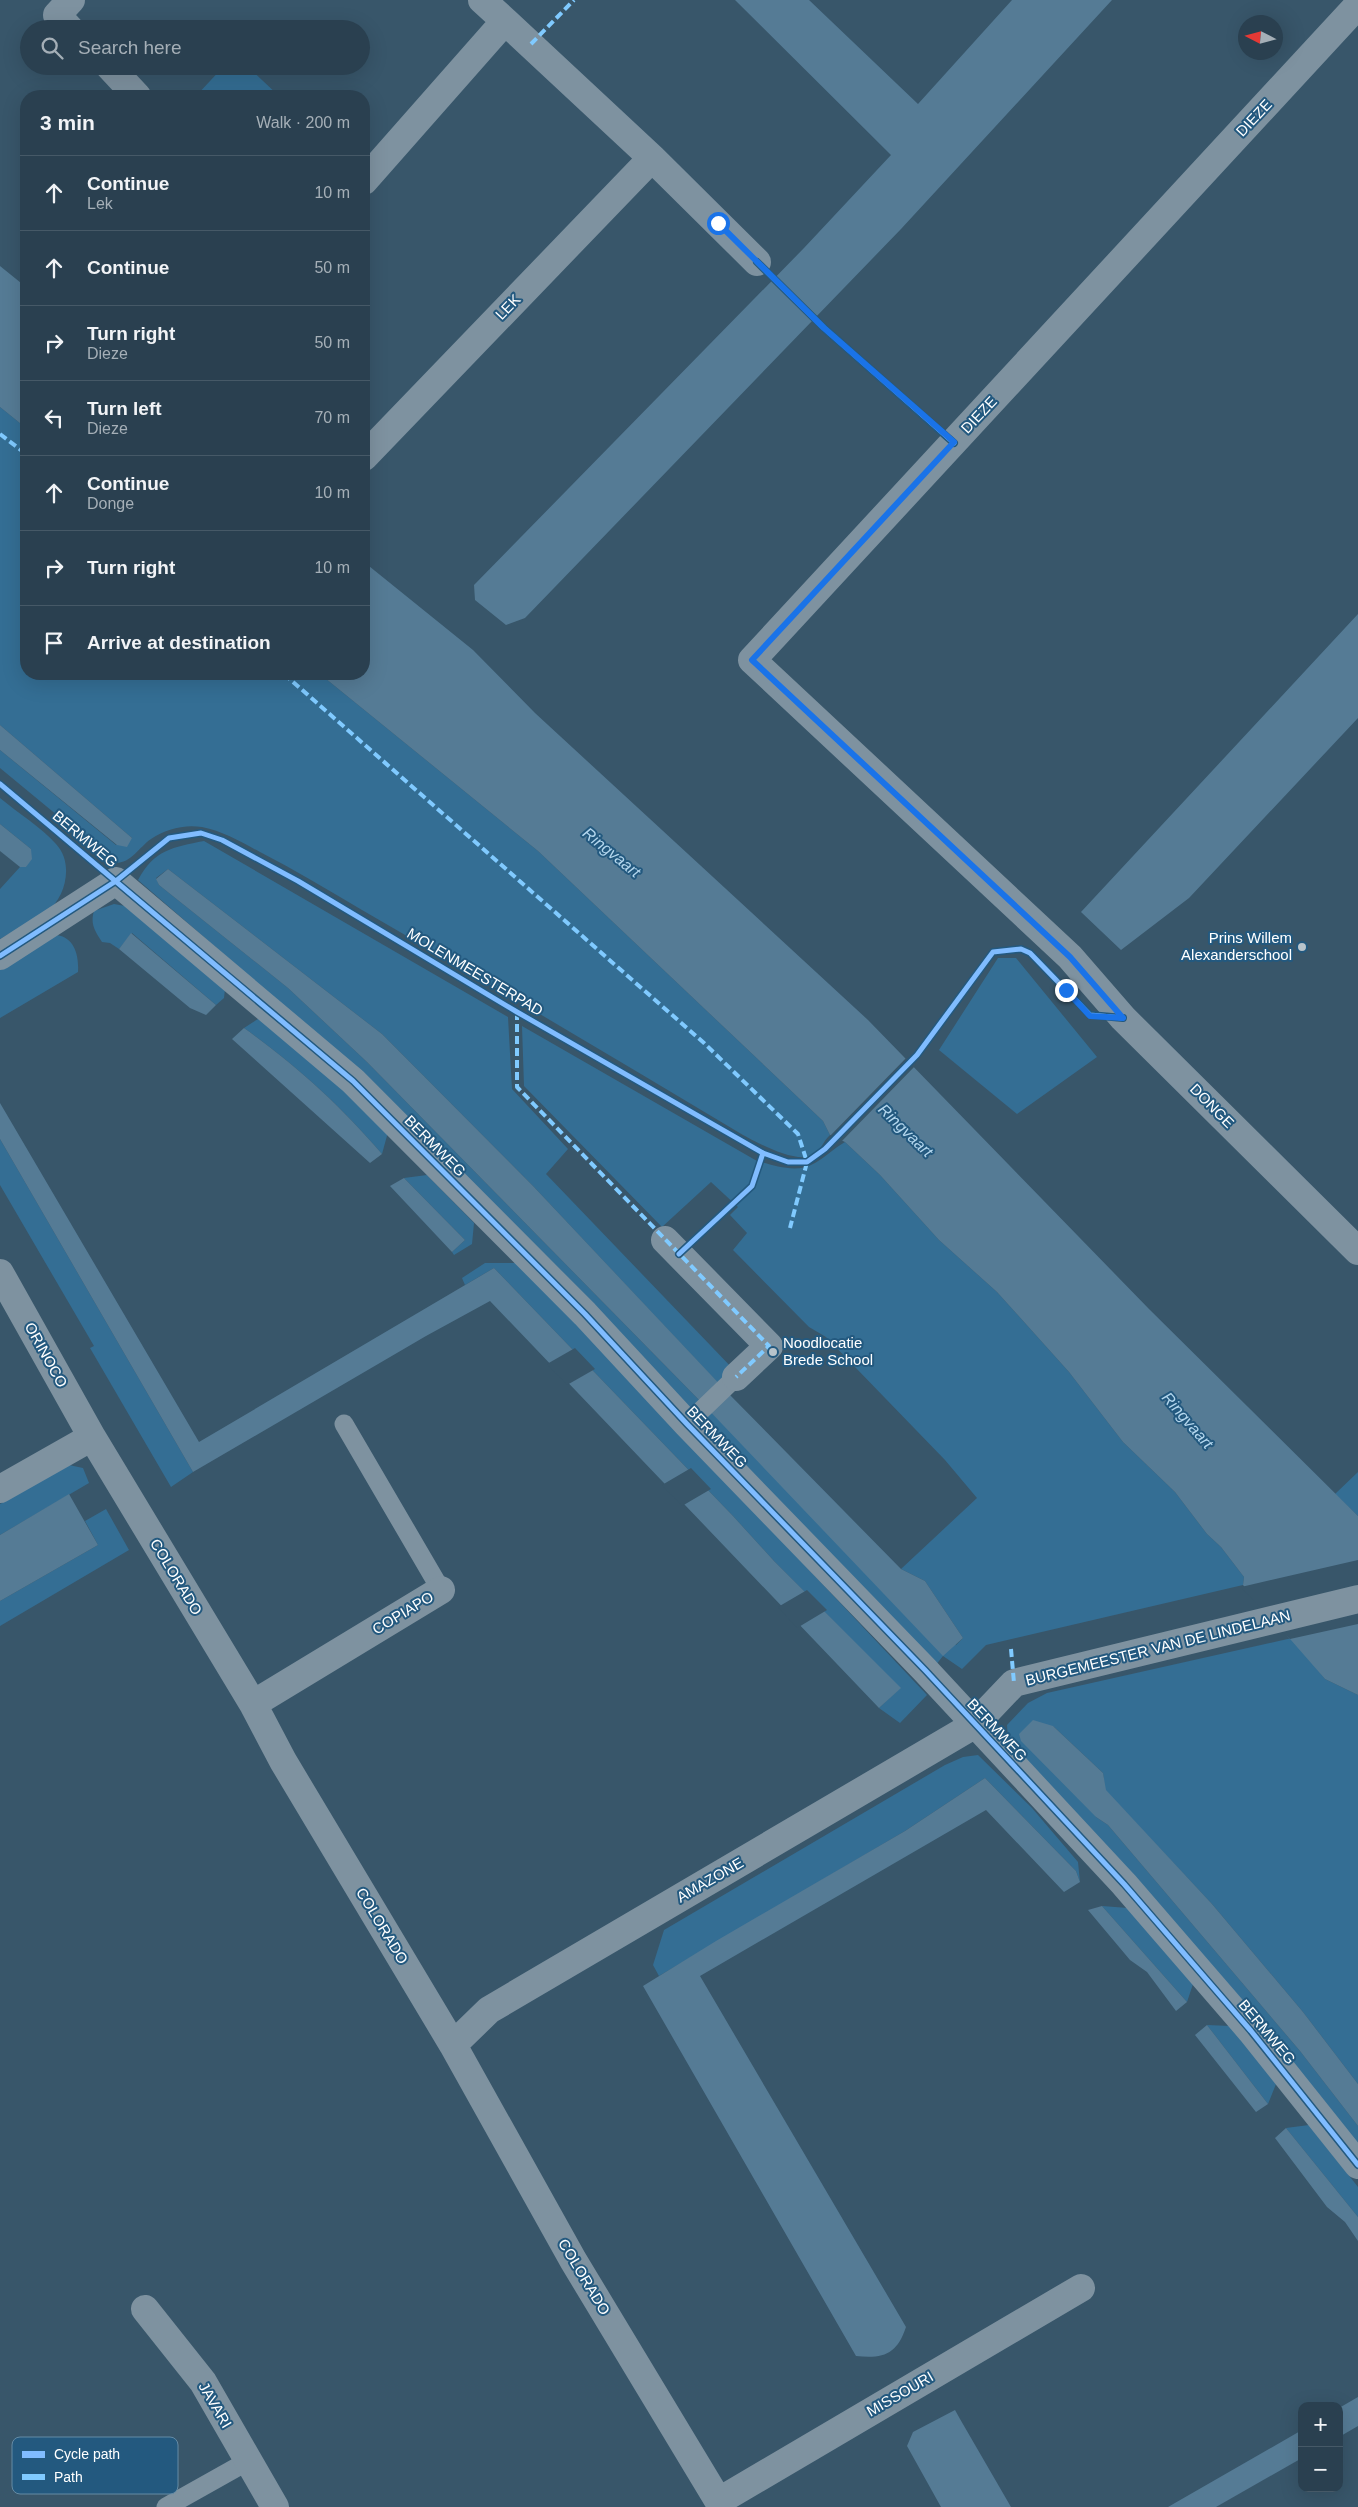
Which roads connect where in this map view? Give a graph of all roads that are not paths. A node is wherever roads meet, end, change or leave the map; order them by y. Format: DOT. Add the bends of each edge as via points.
graph roads {
  1 [pos="71,0"];
  2 [pos="482,0"];
  3 [pos="1358,5"];
  4 [pos="61,20"];
  5 [pos="505,22"];
  6 [pos="117,75"];
  7 [pos="131,90"];
  8 [pos="652,158"];
  9 [pos="370,174"];
  10 [pos="757,262"];
  11 [pos="370,451"];
  12 [pos="0,956"];
  13 [pos="1070,957"];
  14 [pos="665,1240"];
  15 [pos="1358,1251"];
  16 [pos="0,1273"];
  17 [pos="736,1378"];
  18 [pos="344,1424"];
  19 [pos="687,1424"];
  20 [pos="92,1437"];
  21 [pos="0,1489"];
  22 [pos="441,1590"];
  23 [pos="1358,1599"];
  24 [pos="253,1704"];
  25 [pos="974,1725"];
  26 [pos="453,2045"];
  27 [pos="1358,2165"];
  28 [pos="1081,2288"];
  29 [pos="146,2309"];
  30 [pos="248,2461"];
  31 [pos="720,2504"];
  32 [pos="166,2507"];
  33 [pos="275,2507"];
  1 -- 4 [label="street" via="57,16"];
  2 -- 5 [label="street"];
  3 -- 13 [label="street, DIEZE" via="752,660"];
  5 -- 8 [label="street"];
  5 -- 9 [label="street"];
  6 -- 7 [label="street"];
  8 -- 10 [label="street"];
  8 -- 11 [label="street, LEK"];
  12 -- 19 [label="street, BERMWEG" via="116,881 353,1081 585,1314"];
  13 -- 15 [label="street, DONGE" via="1123,1018"];
  14 -- 17 [label="street" via="769,1346"];
  16 -- 20 [label="street, ORINOCO"];
  17 -- 19 [label="lane"];
  18 -- 22 [label="lane, COPIAPO"];
  19 -- 25 [label="street, BERMWEG" via="926,1670"];
  20 -- 21 [label="street"];
  20 -- 24 [label="street, COLORADO"];
  22 -- 24 [label="street, COPIAPO"];
  23 -- 25 [label="street, BURGEMEESTER VAN DE LINDELAAN" via="1014,1683"];
  24 -- 26 [label="street, COLORADO" via="283,1761"];
  25 -- 26 [label="street, AMAZONE" via="489,2010"];
  25 -- 27 [label="street, BERMWEG" via="1124,1884 1251,2031"];
  26 -- 31 [label="street, COLORADO" via="573,2260"];
  28 -- 31 [label="street, MISSOURI"];
  29 -- 30 [label="street, JAVARI" via="203,2382"];
  30 -- 32 [label="lane"];
  30 -- 33 [label="street, JAVARI"];
}
